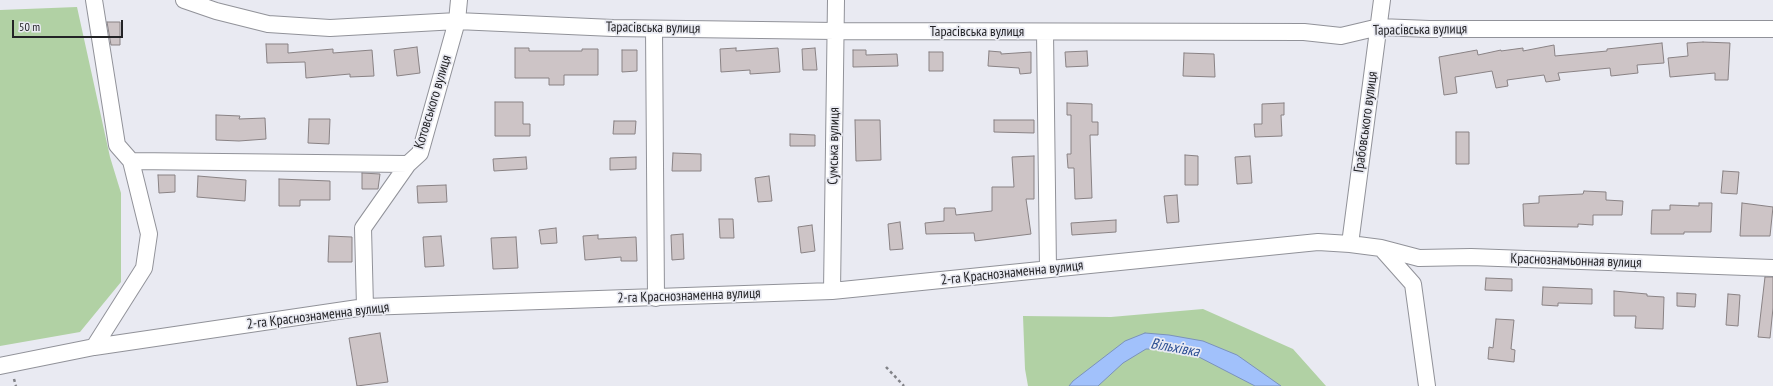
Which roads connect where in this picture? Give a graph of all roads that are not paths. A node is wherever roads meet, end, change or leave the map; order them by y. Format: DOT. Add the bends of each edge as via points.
graph roads {
  1 [pos="94,0"];
  2 [pos="184,0"];
  3 [pos="459,0"];
  4 [pos="836,0"];
  5 [pos="1382,0"];
  6 [pos="457,21"];
  7 [pos="1379,27"];
  8 [pos="654,29"];
  9 [pos="1773,29"];
  10 [pos="836,31"];
  11 [pos="1045,32"];
  12 [pos="131,161"];
  13 [pos="408,164"];
  14 [pos="1350,244"];
  15 [pos="1381,248"];
  16 [pos="1773,268"];
  17 [pos="1048,269"];
  18 [pos="832,291"];
  19 [pos="656,298"];
  20 [pos="365,307"];
  21 [pos="94,347"];
  22 [pos="0,366"];
  23 [pos="1427,386"];
  1 -- 12 [label="street" via="117,145"];
  2 -- 6 [label="street, Тарасівська вулиця" via="268,24 330,28"];
  3 -- 6 [label="street, Котовського вулиця"];
  4 -- 10 [label="street, Сумська вулиця"];
  5 -- 7 [label="street, Грабовського вулиця"];
  6 -- 8 [label="street, Тарасівська вулиця"];
  6 -- 13 [label="street, Котовського вулиця" via="420,153"];
  7 -- 9 [label="street, Тарасівська вулиця"];
  7 -- 11 [label="street, Тарасівська вулиця" via="1341,36 1304,32"];
  7 -- 14 [label="street, Грабовського вулиця"];
  8 -- 10 [label="street, Тарасівська вулиця"];
  8 -- 19 [label="street"];
  10 -- 11 [label="street, Тарасівська вулиця"];
  10 -- 18 [label="street, Сумська вулиця"];
  11 -- 17 [label="street"];
  12 -- 13 [label="street"];
  12 -- 21 [label="street" via="149,234 144,268"];
  13 -- 20 [label="street, Котовського вулиця" via="363,228"];
  14 -- 15 [label="street, 2-га Краснознаменна вулиця"];
  14 -- 17 [label="street, 2-га Краснознаменна вулиця" via="1318,242"];
  15 -- 16 [label="street, Краснознамьонная вулиця" via="1419,258 1471,257"];
  15 -- 23 [label="street" via="1413,284"];
  17 -- 18 [label="street, 2-га Краснознаменна вулиця"];
  18 -- 19 [label="street, 2-га Краснознаменна вулиця"];
  19 -- 20 [label="street, 2-га Краснознаменна вулиця"];
  20 -- 21 [label="street, 2-га Краснознаменна вулиця"];
  21 -- 22 [label="street, 2-га Краснознаменна вулиця"];
}
